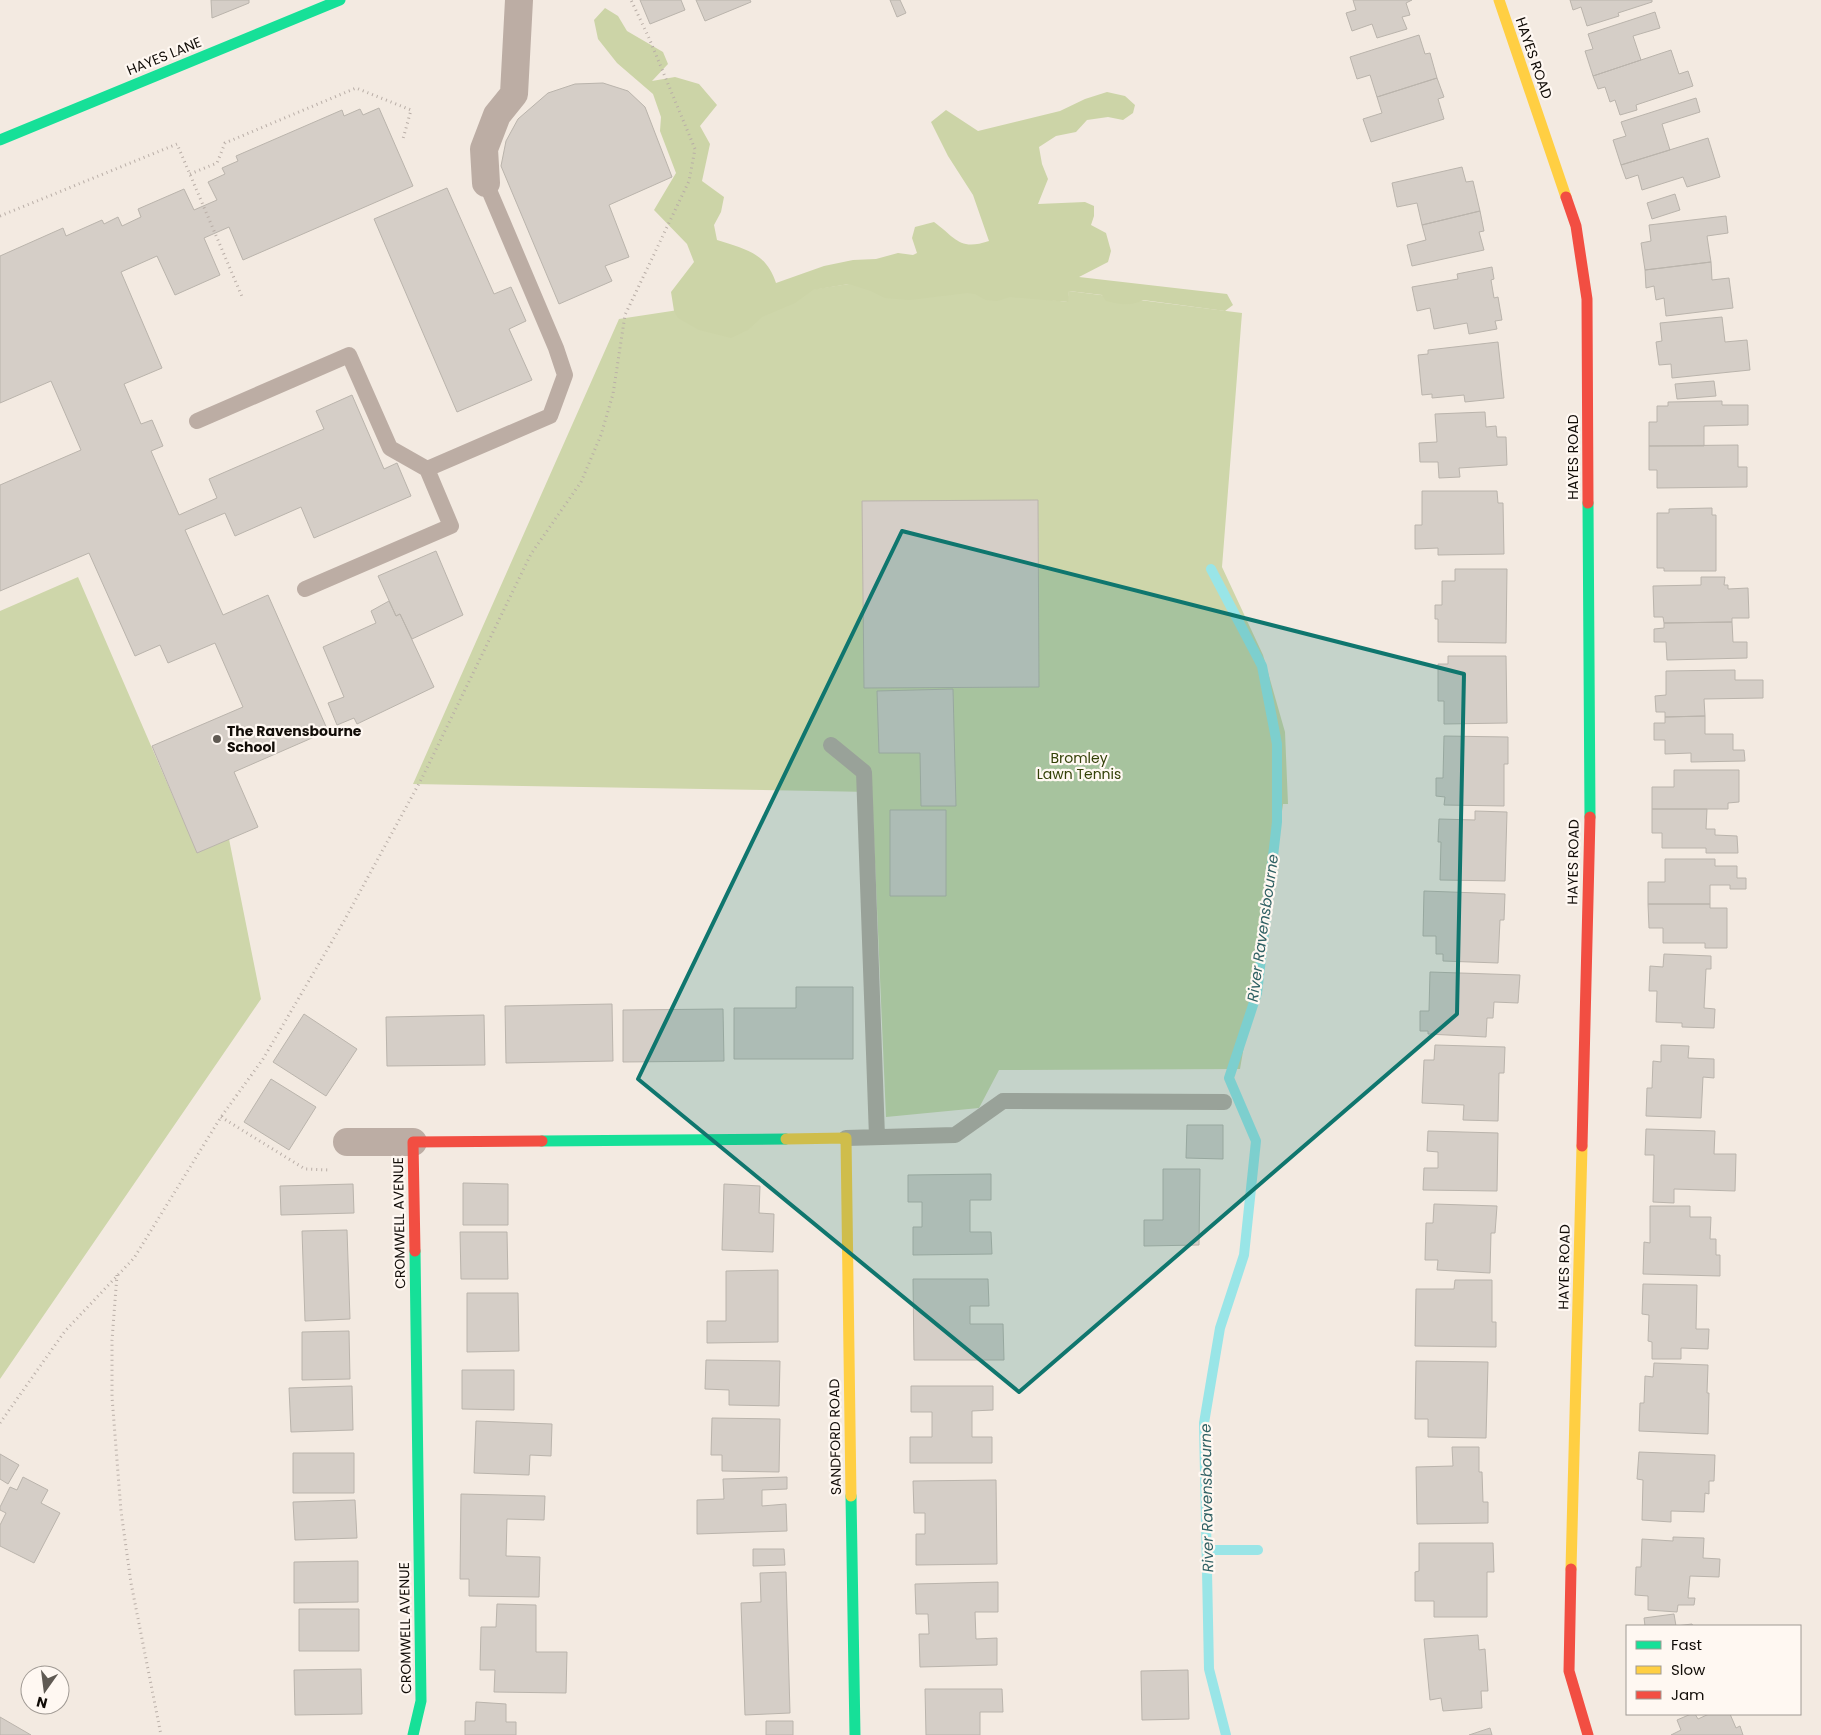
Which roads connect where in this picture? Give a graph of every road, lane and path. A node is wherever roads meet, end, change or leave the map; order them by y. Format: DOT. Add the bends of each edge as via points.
graph roads {
  1 [pos="340,0"];
  2 [pos="520,0"];
  3 [pos="631,0"];
  4 [pos="1499,0"];
  5 [pos="403,139"];
  6 [pos="0,140"];
  7 [pos="190,174"];
  8 [pos="486,183"];
  9 [pos="0,216"];
  10 [pos="244,299"];
  11 [pos="197,421"];
  12 [pos="427,469"];
  13 [pos="306,589"];
  14 [pos="831,745"];
  15 [pos="1224,1102"];
  16 [pos="220,1117"];
  17 [pos="877,1136"];
  18 [pos="846,1138"];
  19 [pos="347,1142"];
  20 [pos="413,1142"];
  21 [pos="335,1170"];
  22 [pos="117,1274"];
  23 [pos="0,1423"];
  24 [pos="161,1735"];
  25 [pos="413,1735"];
  26 [pos="855,1735"];
  27 [pos="1588,1735"];
  1 -- 6 [label="main road, HAYES LANE"];
  2 -- 8 [label="street" via="514,94 497,115 484,149"];
  3 -- 16 [label="path" via="694,148 690,181 625,315 613,394 602,435 581,482 531,554 422,778 344,921 263,1059"];
  4 -- 27 [label="main road, HAYES ROAD" via="1576,226 1587,299 1590,805 1569,1671"];
  5 -- 7 [label="path" via="411,110 356,88 224,143 217,163"];
  7 -- 9 [label="path" via="176,144"];
  7 -- 10 [label="path"];
  8 -- 12 [label="lane" via="565,375 550,416"];
  11 -- 12 [label="lane" via="349,355 390,448"];
  12 -- 13 [label="lane" via="451,526"];
  14 -- 17 [label="lane" via="864,772"];
  15 -- 17 [label="lane" via="1003,1101 955,1135"];
  16 -- 21 [label="path" via="305,1169"];
  16 -- 22 [label="path" via="134,1258"];
  17 -- 18 [label="lane"];
  18 -- 20 [label="main road, CROMWELL AVENUE"];
  18 -- 26 [label="main road, SANDFORD ROAD"];
  19 -- 20 [label="street"];
  20 -- 25 [label="main road, CROMWELL AVENUE" via="420,1701"];
  22 -- 23 [label="path" via="65,1331"];
  22 -- 24 [label="path" via="112,1397 121,1510 130,1583"];
}
